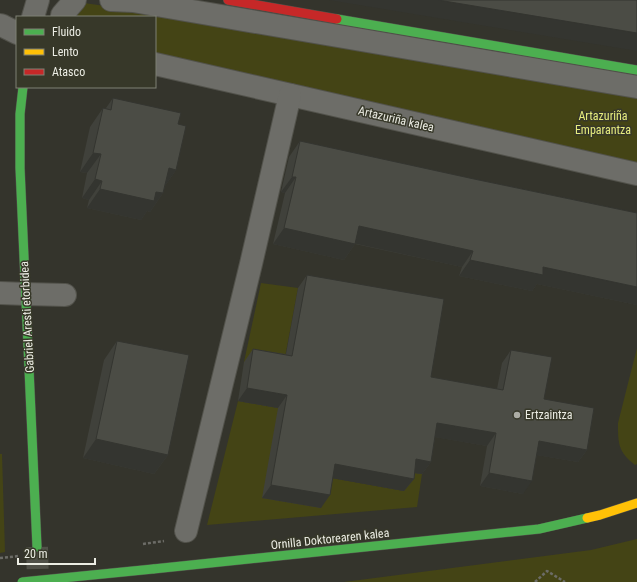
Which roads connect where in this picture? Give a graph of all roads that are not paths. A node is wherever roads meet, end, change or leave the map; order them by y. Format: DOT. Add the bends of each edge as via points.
graph roads {
  1 [pos="38,0"];
  2 [pos="111,0"];
  3 [pos="228,0"];
  4 [pos="34,16"];
  5 [pos="0,25"];
  6 [pos="16,32"];
  7 [pos="156,64"];
  8 [pos="637,70"];
  9 [pos="637,87"];
  10 [pos="23,88"];
  11 [pos="290,94"];
  12 [pos="637,174"];
  13 [pos="0,292"];
  14 [pos="26,294"];
  15 [pos="65,295"];
  16 [pos="637,503"];
  17 [pos="186,531"];
  18 [pos="37,547"];
  19 [pos="22,582"];
  1 -- 4 [label="street"];
  2 -- 9 [label="street" via="133,1"];
  3 -- 8 [label="street"];
  5 -- 6 [label="street"];
  7 -- 11 [label="street, Artazuriña kalea"];
  10 -- 14 [label="street, Gabriel Aresti etorbidea" via="20,168"];
  11 -- 12 [label="street, Artazuriña kalea"];
  11 -- 17 [label="street"];
  13 -- 14 [label="street"];
  14 -- 15 [label="street"];
  14 -- 18 [label="street, Gabriel Aresti etorbidea"];
  16 -- 19 [label="street, Ornilla Doktorearen kalea, bridge" via="600,515 539,529"];
}
